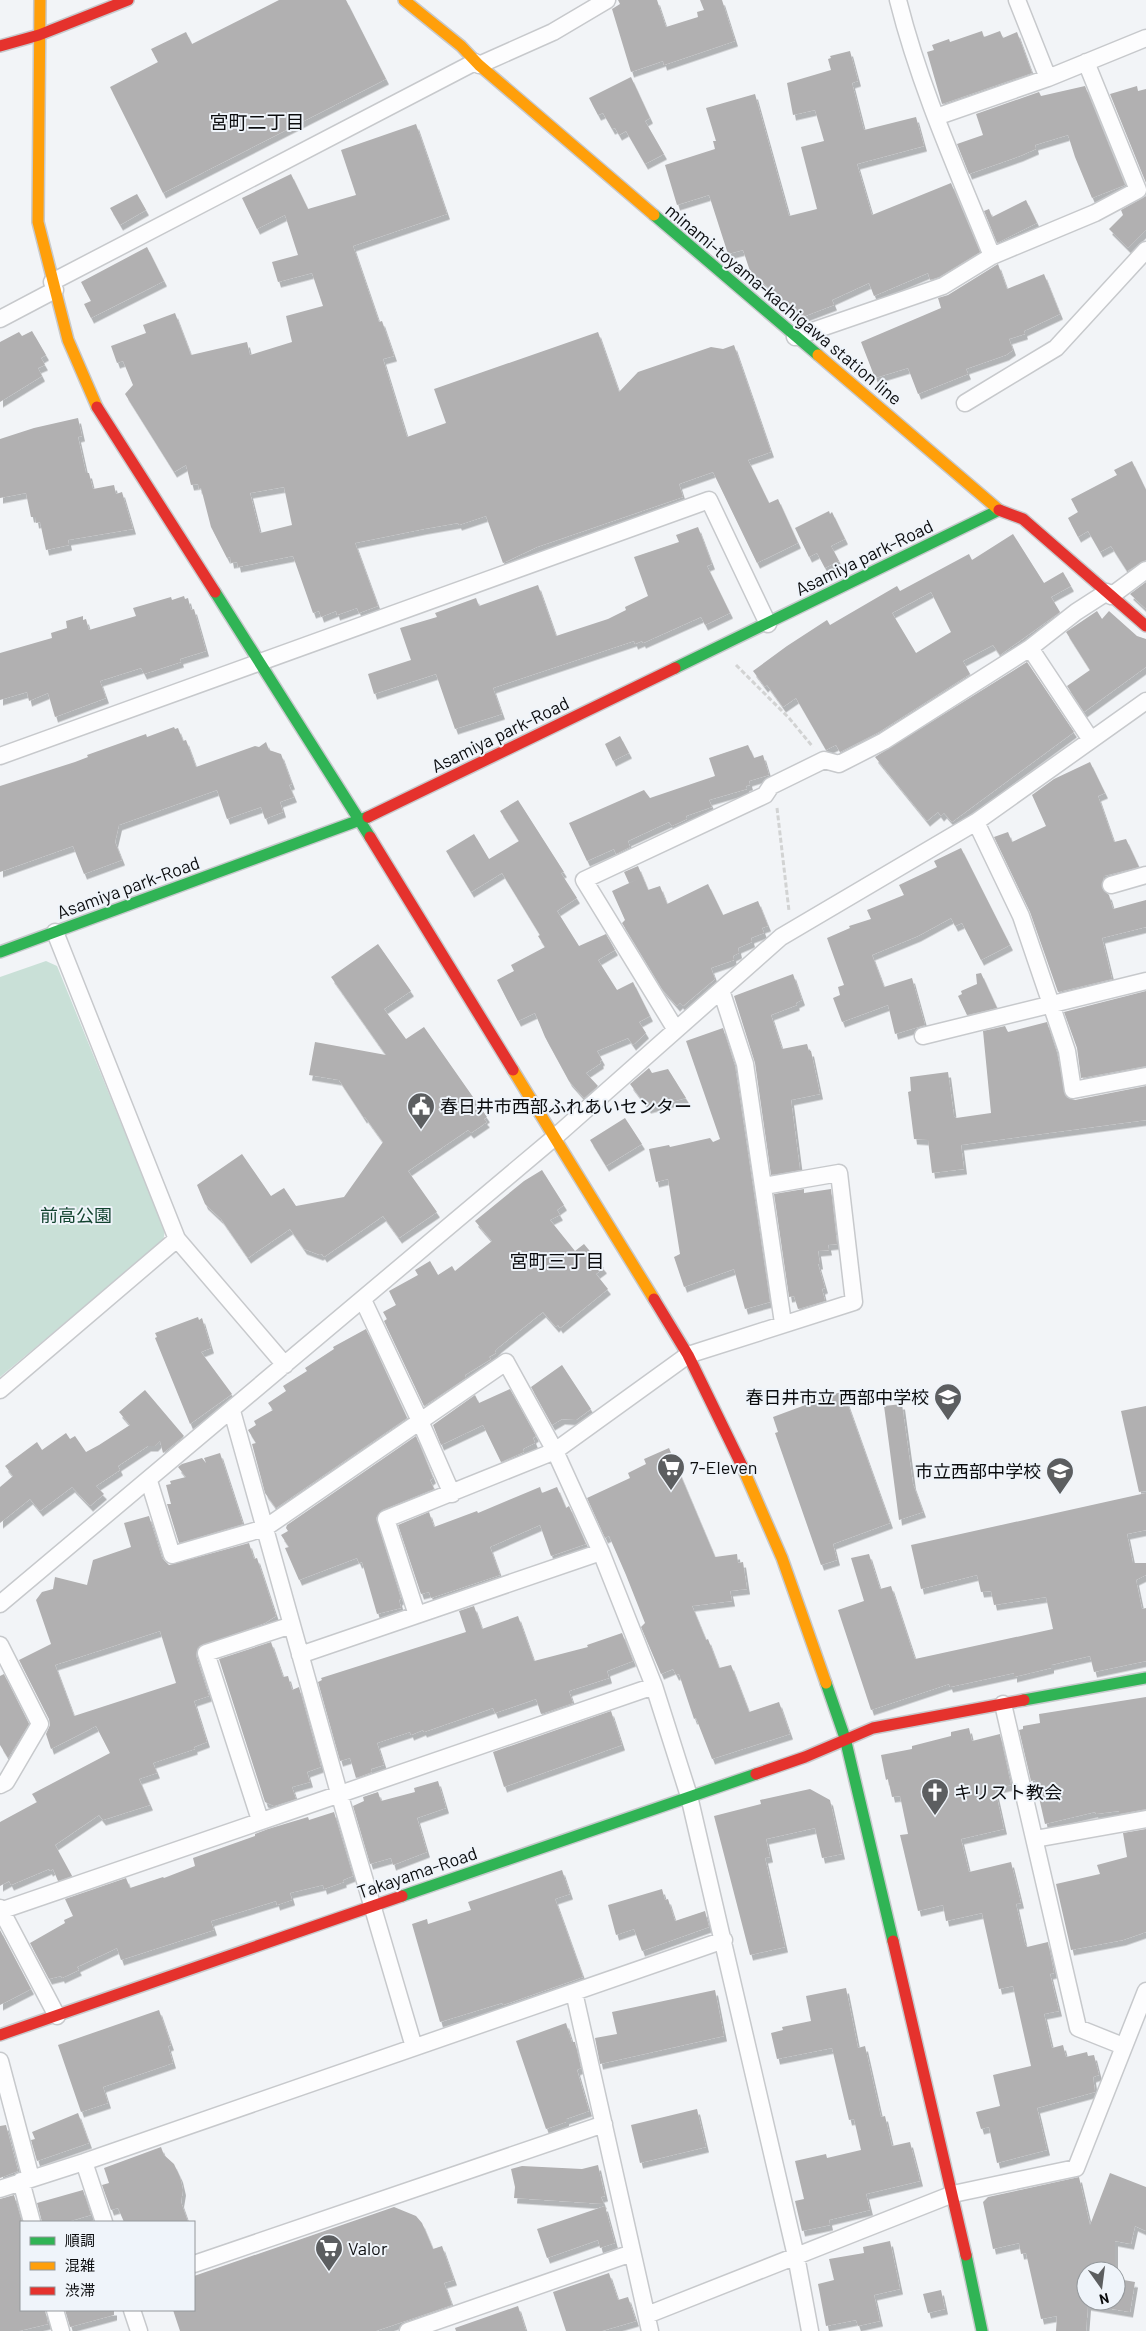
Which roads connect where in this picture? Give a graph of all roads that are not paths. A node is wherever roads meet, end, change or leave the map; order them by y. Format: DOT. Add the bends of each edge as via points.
graph roads {
  1 [pos="40,0"];
  2 [pos="128,0"];
  3 [pos="404,0"];
  4 [pos="607,0"];
  5 [pos="898,0"];
  6 [pos="1017,0"];
  7 [pos="39,35"];
  8 [pos="1146,38"];
  9 [pos="0,46"];
  10 [pos="1086,62"];
  11 [pos="477,64"];
  12 [pos="1048,78"];
  13 [pos="936,117"];
  14 [pos="1146,250"];
  15 [pos="992,256"];
  16 [pos="54,286"];
  17 [pos="0,319"];
  18 [pos="795,338"];
  19 [pos="965,403"];
  20 [pos="1000,510"];
  21 [pos="1146,570"];
  22 [pos="1109,594"];
  23 [pos="768,624"];
  24 [pos="1146,626"];
  25 [pos="1030,648"];
  26 [pos="258,662"];
  27 [pos="1146,701"];
  28 [pos="1092,740"];
  29 [pos="0,756"];
  30 [pos="360,821"];
  31 [pos="976,822"];
  32 [pos="1146,876"];
  33 [pos="1112,885"];
  34 [pos="55,932"];
  35 [pos="0,952"];
  36 [pos="1146,981"];
  37 [pos="721,990"];
  38 [pos="1052,1004"];
  39 [pos="676,1030"];
  40 [pos="923,1036"];
  41 [pos="1146,1076"];
  42 [pos="555,1137"];
  43 [pos="764,1186"];
  44 [pos="177,1239"];
  45 [pos="363,1300"];
  46 [pos="783,1323"];
  47 [pos="688,1354"];
  48 [pos="285,1364"];
  49 [pos="0,1390"];
  50 [pos="232,1410"];
  51 [pos="420,1421"];
  52 [pos="555,1451"];
  53 [pos="149,1481"];
  54 [pos="452,1494"];
  55 [pos="265,1528"];
  56 [pos="601,1552"];
  57 [pos="0,1604"];
  58 [pos="417,1615"];
  59 [pos="292,1624"];
  60 [pos="0,1645"];
  61 [pos="300,1655"];
  62 [pos="1146,1678"];
  63 [pos="654,1686"];
  64 [pos="1003,1704"];
  65 [pos="845,1738"];
  66 [pos="0,1785"];
  67 [pos="339,1793"];
  68 [pos="689,1796"];
  69 [pos="260,1820"];
  70 [pos="1146,1820"];
  71 [pos="1035,1839"];
  72 [pos="372,1906"];
  73 [pos="0,1910"];
  74 [pos="724,1940"];
  75 [pos="1146,1991"];
  76 [pos="574,1992"];
  77 [pos="58,2016"];
  78 [pos="0,2036"];
  79 [pos="1124,2046"];
  80 [pos="414,2047"];
  81 [pos="0,2062"];
  82 [pos="604,2124"];
  83 [pos="84,2162"];
  84 [pos="26,2180"];
  85 [pos="0,2189"];
  86 [pos="953,2194"];
  87 [pos="32,2221"];
  88 [pos="104,2221"];
  89 [pos="632,2253"];
  90 [pos="796,2256"];
  91 [pos="195,2264"];
  92 [pos="55,2311"];
  93 [pos="132,2311"];
  94 [pos="648,2323"];
  95 [pos="61,2331"];
  96 [pos="139,2331"];
  97 [pos="408,2331"];
  98 [pos="810,2331"];
  99 [pos="982,2331"];
  1 -- 7 [label="street"];
  2 -- 7 [label="street"];
  3 -- 11 [label="street, minami-toyama-kachigawa station line" via="461,46"];
  4 -- 11 [label="street" via="553,32"];
  5 -- 13 [label="street" via="904,27"];
  6 -- 12 [label="street"];
  7 -- 9 [label="street"];
  7 -- 16 [label="street" via="38,222"];
  8 -- 10 [label="street"];
  10 -- 12 [label="street"];
  10 -- 15 [label="street" via="1138,190"];
  11 -- 16 [label="street"];
  11 -- 18 [label="street, minami-toyama-kachigawa station line"];
  12 -- 13 [label="street"];
  13 -- 15 [label="street"];
  14 -- 19 [label="street" via="1056,348"];
  15 -- 18 [label="street" via="943,286"];
  16 -- 17 [label="street"];
  16 -- 26 [label="street" via="68,340 97,406"];
  18 -- 20 [label="street, minami-toyama-kachigawa station line"];
  20 -- 22 [label="street, minami-toyama-kachigawa station line" via="1023,519"];
  20 -- 23 [label="street, Asamiya park-Road"];
  21 -- 22 [label="street"];
  22 -- 24 [label="street, minami-toyama-kachigawa station line"];
  22 -- 25 [label="street" via="1076,612"];
  23 -- 26 [label="street" via="709,500"];
  23 -- 30 [label="street, Asamiya park-Road"];
  25 -- 28 [label="street"];
  25 -- 39 [label="street" via="884,741 839,764 824,760 771,786 765,794 584,880"];
  26 -- 29 [label="street"];
  26 -- 30 [label="street"];
  27 -- 28 [label="street"];
  28 -- 31 [label="street"];
  30 -- 34 [label="street, Asamiya park-Road"];
  30 -- 42 [label="street"];
  31 -- 37 [label="street" via="780,937"];
  31 -- 38 [label="street" via="1021,916"];
  32 -- 33 [label="street"];
  34 -- 35 [label="street, Asamiya park-Road"];
  34 -- 44 [label="street"];
  36 -- 38 [label="street"];
  37 -- 39 [label="street"];
  37 -- 43 [label="street" via="745,1064"];
  38 -- 40 [label="street"];
  38 -- 41 [label="street" via="1074,1090"];
  39 -- 42 [label="street"];
  42 -- 45 [label="street"];
  42 -- 47 [label="street"];
  43 -- 46 [label="street"];
  43 -- 46 [label="street" via="839,1173 854,1302"];
  44 -- 48 [label="street"];
  44 -- 49 [label="street"];
  45 -- 48 [label="street"];
  45 -- 51 [label="street"];
  46 -- 47 [label="street"];
  47 -- 52 [label="street"];
  47 -- 65 [label="street" via="728,1432 782,1558"];
  48 -- 50 [label="street"];
  50 -- 53 [label="street"];
  50 -- 55 [label="street"];
  51 -- 52 [label="street" via="506,1362"];
  51 -- 54 [label="street"];
  51 -- 55 [label="street"];
  52 -- 54 [label="street"];
  52 -- 56 [label="street"];
  53 -- 55 [label="street" via="172,1555"];
  53 -- 57 [label="street"];
  54 -- 58 [label="street" via="386,1519"];
  55 -- 59 [label="street"];
  56 -- 58 [label="street"];
  56 -- 63 [label="street"];
  58 -- 61 [label="street"];
  59 -- 61 [label="street"];
  59 -- 69 [label="street" via="206,1653"];
  60 -- 66 [label="street" via="40,1724 6,1782"];
  61 -- 67 [label="street"];
  62 -- 64 [label="street, Takayama-Road"];
  63 -- 67 [label="street"];
  63 -- 68 [label="street"];
  64 -- 65 [label="street, Takayama-Road" via="873,1728"];
  64 -- 71 [label="street"];
  65 -- 68 [label="street, Takayama-Road" via="805,1757"];
  65 -- 86 [label="street"];
  67 -- 69 [label="street"];
  67 -- 72 [label="street"];
  68 -- 72 [label="street, Takayama-Road"];
  68 -- 74 [label="street"];
  69 -- 73 [label="street"];
  70 -- 71 [label="street"];
  71 -- 79 [label="street" via="1078,2028"];
  72 -- 77 [label="street, Takayama-Road"];
  72 -- 80 [label="street"];
  73 -- 77 [label="street"];
  74 -- 76 [label="street"];
  74 -- 90 [label="street"];
  75 -- 79 [label="street"];
  76 -- 80 [label="street"];
  76 -- 82 [label="street"];
  77 -- 78 [label="street, Takayama-Road"];
  79 -- 86 [label="street" via="1076,2168"];
  80 -- 83 [label="street"];
  81 -- 84 [label="street"];
  82 -- 89 [label="street"];
  82 -- 91 [label="street"];
  83 -- 84 [label="street"];
  83 -- 88 [label="street"];
  84 -- 85 [label="street"];
  84 -- 87 [label="street"];
  86 -- 90 [label="street"];
  86 -- 99 [label="street"];
  89 -- 94 [label="street"];
  89 -- 97 [label="street"];
  90 -- 94 [label="street"];
  90 -- 98 [label="street"];
  92 -- 95 [label="street"];
  93 -- 96 [label="street"];
}
